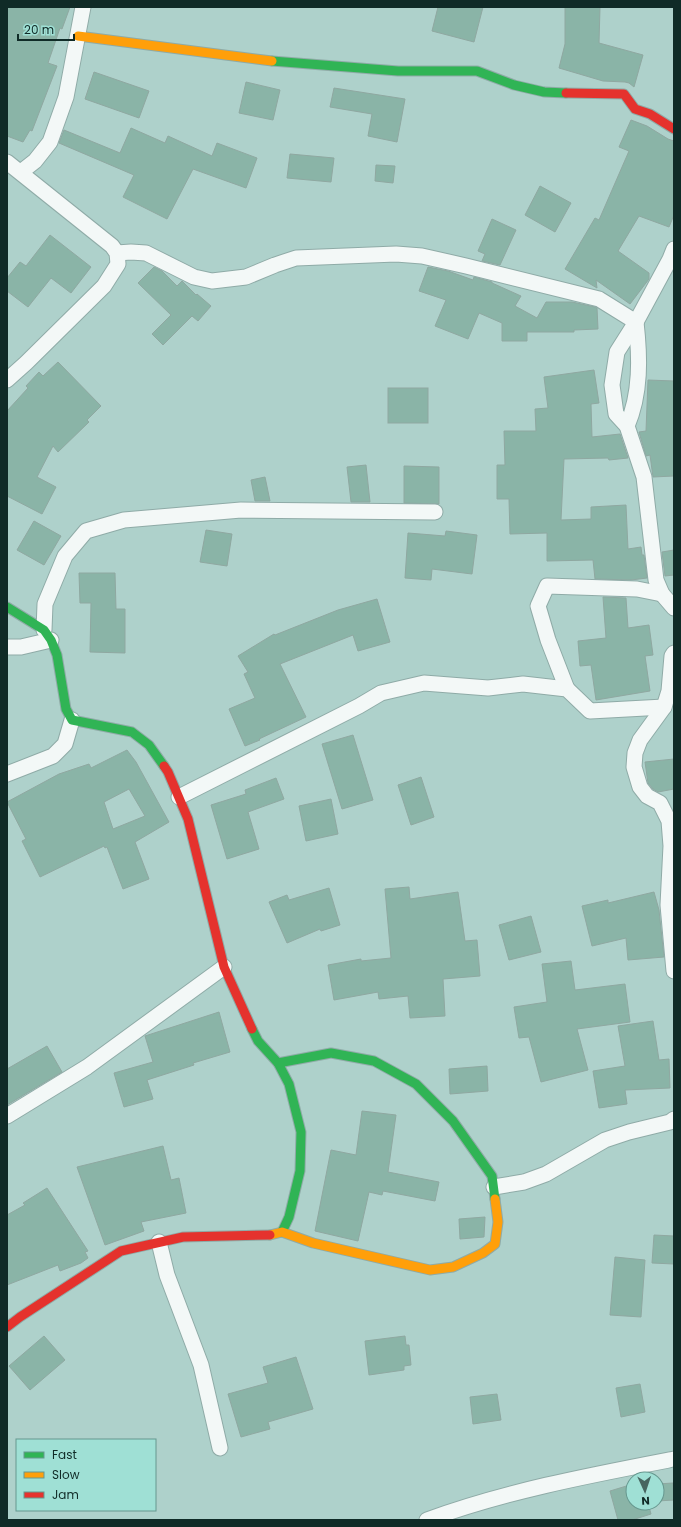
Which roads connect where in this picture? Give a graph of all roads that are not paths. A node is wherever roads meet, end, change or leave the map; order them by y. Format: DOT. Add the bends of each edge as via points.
graph roads {
  1 [pos="83,7"];
  2 [pos="78,36"];
  3 [pos="674,128"];
  4 [pos="7,162"];
  5 [pos="21,172"];
  6 [pos="674,249"];
  7 [pos="117,253"];
  8 [pos="636,322"];
  9 [pos="7,380"];
  10 [pos="627,426"];
  11 [pos="435,512"];
  12 [pos="662,594"];
  13 [pos="7,607"];
  14 [pos="674,608"];
  15 [pos="47,635"];
  16 [pos="7,647"];
  17 [pos="674,653"];
  18 [pos="567,689"];
  19 [pos="664,707"];
  20 [pos="72,720"];
  21 [pos="7,774"];
  22 [pos="179,797"];
  23 [pos="224,967"];
  24 [pos="674,971"];
  25 [pos="278,1063"];
  26 [pos="7,1116"];
  27 [pos="674,1119"];
  28 [pos="494,1187"];
  29 [pos="282,1232"];
  30 [pos="159,1242"];
  31 [pos="7,1327"];
  32 [pos="220,1448"];
  33 [pos="674,1459"];
  34 [pos="427,1520"];
  1 -- 2 [label="street"];
  2 -- 3 [label="street" via="270,61 398,71 477,71 514,85 544,92 624,94 635,109 650,114"];
  2 -- 5 [label="street" via="66,97 50,142 35,161"];
  4 -- 5 [label="street"];
  5 -- 7 [label="street" via="112,246"];
  6 -- 8 [label="street"];
  7 -- 8 [label="street" via="146,254 194,278 212,281 246,277 296,258 396,254 422,256 599,299"];
  7 -- 9 [label="street" via="118,264 104,286"];
  8 -- 10 [label="street" via="640,356 633,413"];
  8 -- 10 [label="street" via="617,352 612,385 616,414"];
  10 -- 12 [label="street" via="644,477 656,580"];
  11 -- 15 [label="street" via="241,510 124,520 86,531 64,556 45,604"];
  12 -- 14 [label="street"];
  12 -- 18 [label="street" via="637,589 547,586 538,606"];
  13 -- 15 [label="street"];
  15 -- 16 [label="street" via="21,647"];
  15 -- 20 [label="street" via="57,655 66,710"];
  17 -- 19 [label="street" via="669,691"];
  18 -- 19 [label="street" via="590,711"];
  18 -- 22 [label="street" via="523,684 488,688 424,683 382,693"];
  19 -- 24 [label="street" via="640,740 635,753 634,767 640,787 647,796 660,804 669,821 671,846 668,905"];
  20 -- 21 [label="street" via="64,744 53,756"];
  20 -- 22 [label="street" via="132,732 150,745 168,772"];
  22 -- 23 [label="street" via="188,819"];
  23 -- 25 [label="street" via="258,1041"];
  23 -- 26 [label="street" via="87,1066"];
  25 -- 28 [label="street" via="331,1052 374,1061 416,1084 453,1121 492,1176"];
  25 -- 29 [label="street" via="289,1084 301,1132 300,1171 289,1217"];
  27 -- 28 [label="street" via="605,1140 546,1174 524,1182"];
  28 -- 29 [label="street" via="498,1222 495,1244 483,1253 453,1267 430,1270 313,1243"];
  29 -- 30 [label="street" via="267,1236 183,1237"];
  30 -- 31 [label="street" via="121,1251"];
  30 -- 32 [label="street" via="167,1275 201,1365"];
  33 -- 34 [label="street" via="474,1504"];
}
